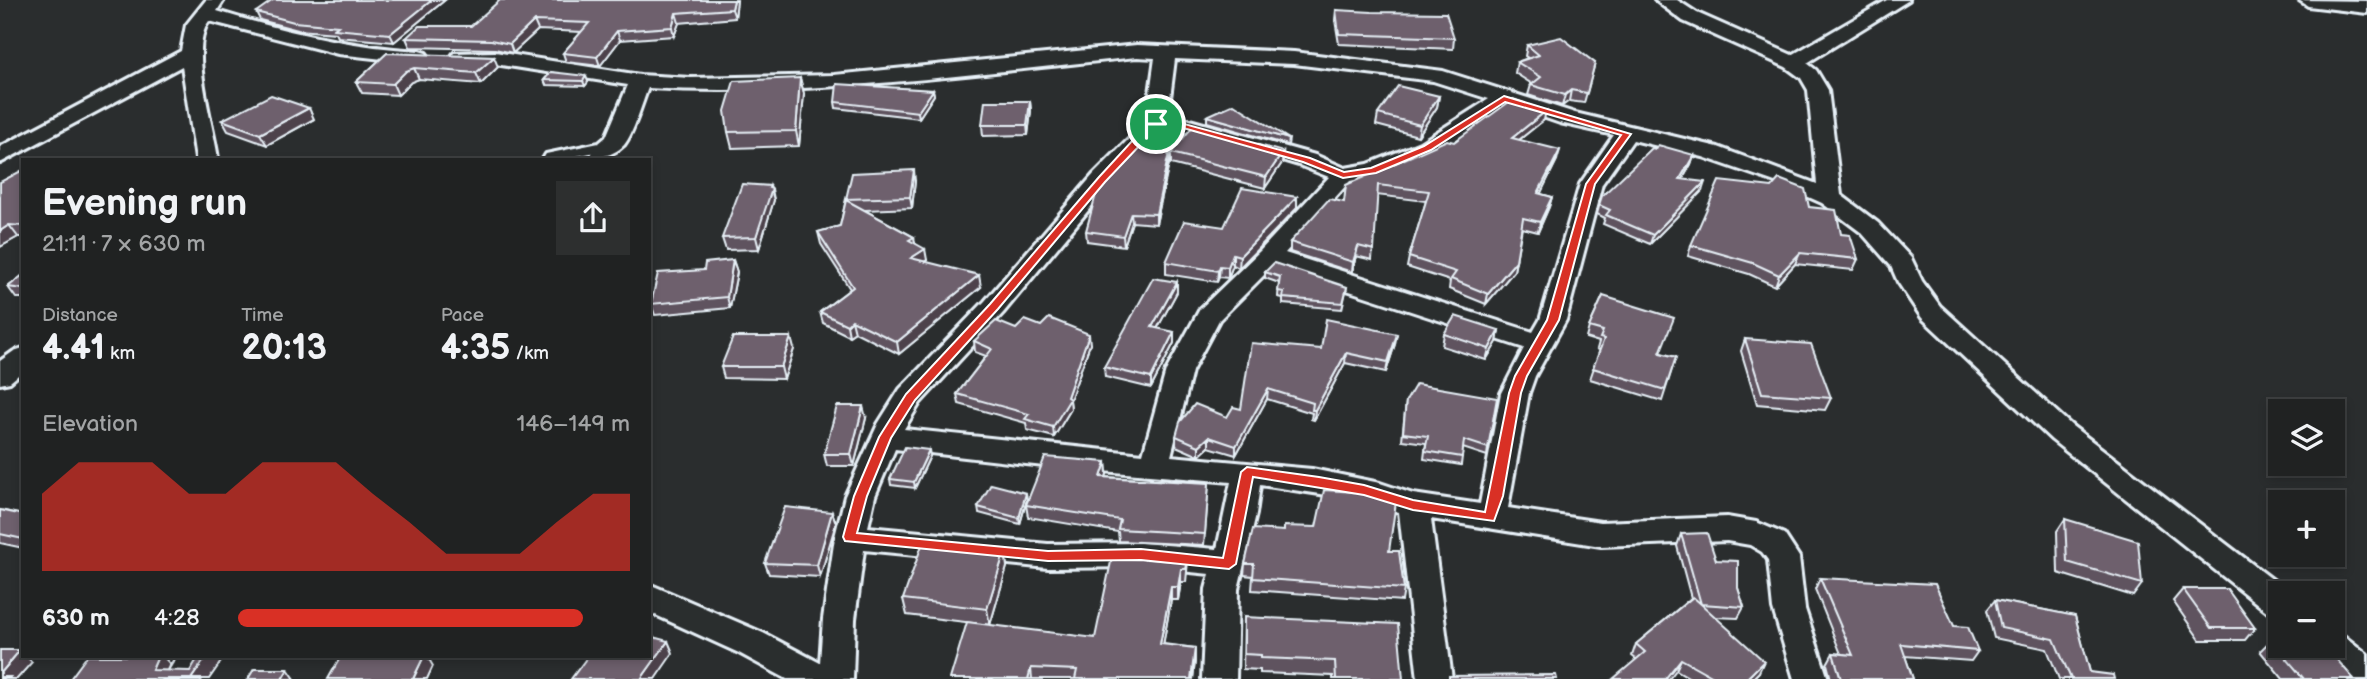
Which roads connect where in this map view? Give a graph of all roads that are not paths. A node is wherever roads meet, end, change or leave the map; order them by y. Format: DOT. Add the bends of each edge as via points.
graph roads {
  1 [pos="1664,0"];
  2 [pos="1900,0"];
  3 [pos="2308,0"];
  4 [pos="211,7"];
  5 [pos="2367,7"];
  6 [pos="1166,51"];
  7 [pos="190,54"];
  8 [pos="1794,63"];
  9 [pos="640,81"];
  10 [pos="1504,99"];
  11 [pos="1159,118"];
  12 [pos="1626,134"];
  13 [pos="0,156"];
  14 [pos="207,158"];
  15 [pos="559,158"];
  16 [pos="1343,175"];
  17 [pos="1830,198"];
  18 [pos="1269,256"];
  19 [pos="1538,344"];
  20 [pos="21,359"];
  21 [pos="0,375"];
  22 [pos="885,437"];
  23 [pos="1154,465"];
  24 [pos="1247,472"];
  25 [pos="1413,505"];
  26 [pos="1490,518"];
  27 [pos="850,537"];
  28 [pos="1229,564"];
  29 [pos="2268,595"];
  30 [pos="651,598"];
  31 [pos="2345,656"];
  32 [pos="196,658"];
  33 [pos="2367,673"];
  34 [pos="181,679"];
  35 [pos="818,679"];
  36 [pos="836,679"];
  37 [pos="1219,679"];
  38 [pos="1436,679"];
  39 [pos="1811,679"];
  1 -- 8 [label="street" via="1690,17"];
  2 -- 8 [label="street"];
  3 -- 5 [label="street"];
  4 -- 7 [label="street" via="196,25"];
  4 -- 9 [label="street" via="332,48 376,55 495,58"];
  6 -- 9 [label="street" via="834,80"];
  6 -- 10 [label="street" via="1370,65 1436,75"];
  6 -- 11 [label="street"];
  7 -- 13 [label="street"];
  7 -- 14 [label="street"];
  8 -- 17 [label="street" via="1809,74 1818,90"];
  9 -- 15 [label="street" via="615,140 606,148"];
  10 -- 12 [label="street"];
  10 -- 16 [label="street" via="1428,148 1373,170"];
  11 -- 16 [label="street" via="1307,160"];
  11 -- 22 [label="street" via="911,397"];
  12 -- 17 [label="street" via="1710,152"];
  12 -- 19 [label="street" via="1591,184 1553,320"];
  16 -- 18 [label="street"];
  17 -- 29 [label="street" via="1870,228 1902,264 1931,312 2031,405"];
  18 -- 19 [label="street"];
  18 -- 23 [label="street" via="1209,316 1180,371"];
  19 -- 26 [label="street" via="1515,393"];
  20 -- 21 [label="street"];
  22 -- 23 [label="street"];
  22 -- 27 [label="street" via="860,496"];
  23 -- 24 [label="street"];
  24 -- 25 [label="street" via="1364,490"];
  24 -- 28 [label="street"];
  25 -- 26 [label="street"];
  25 -- 38 [label="street"];
  26 -- 39 [label="street" via="1601,534 1727,529 1756,534 1773,543 1783,557 1789,609"];
  27 -- 28 [label="street" via="1048,556 1141,555"];
  27 -- 36 [label="street"];
  28 -- 37 [label="street" via="1222,589"];
  30 -- 35 [label="street"];
  31 -- 33 [label="street"];
  32 -- 34 [label="street"];
}
